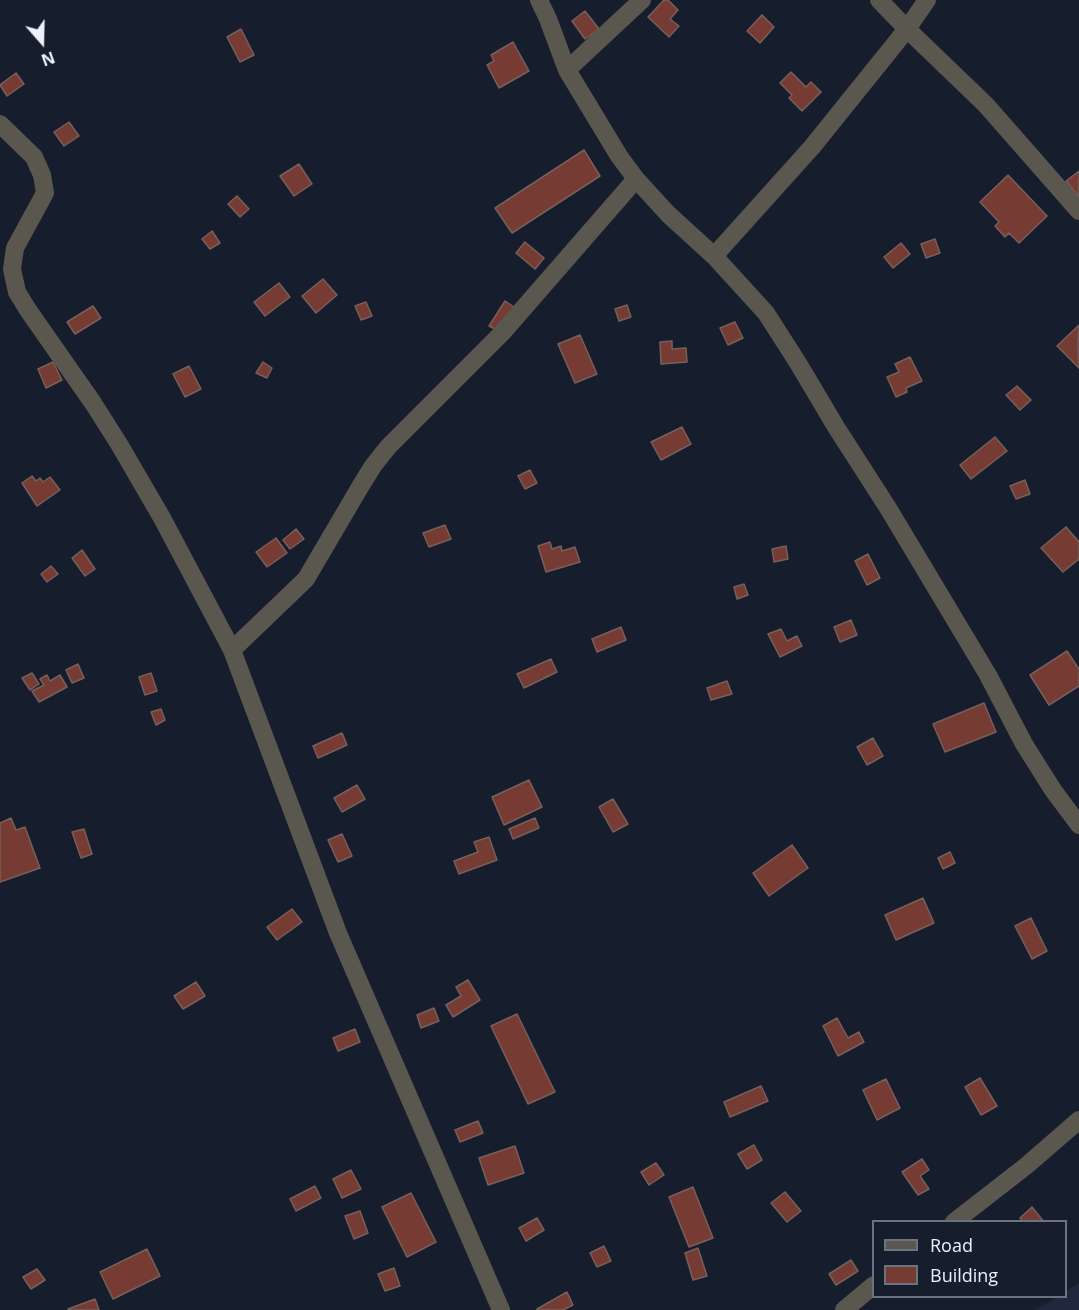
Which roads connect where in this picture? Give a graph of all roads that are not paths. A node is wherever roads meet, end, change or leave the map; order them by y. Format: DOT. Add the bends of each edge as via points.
graph roads {
  1 [pos="539,0"];
  2 [pos="642,0"];
  3 [pos="879,0"];
  4 [pos="927,0"];
  5 [pos="907,29"];
  6 [pos="567,70"];
  7 [pos="0,124"];
  8 [pos="636,179"];
  9 [pos="1079,211"];
  10 [pos="714,256"];
  11 [pos="232,650"];
  12 [pos="1079,825"];
  13 [pos="1079,1120"];
  14 [pos="955,1220"];
  15 [pos="872,1286"];
  16 [pos="501,1310"];
  17 [pos="844,1310"];
  1 -- 6 [label="street"];
  2 -- 6 [label="street"];
  3 -- 5 [label="street"];
  4 -- 5 [label="street"];
  5 -- 9 [label="street" via="986,105"];
  5 -- 10 [label="street" via="812,147"];
  6 -- 8 [label="street"];
  7 -- 11 [label="street" via="34,157 45,193 15,248 12,269 17,292 119,444"];
  8 -- 10 [label="street"];
  8 -- 11 [label="street" via="502,333 388,447 306,579"];
  10 -- 12 [label="street" via="766,313 792,353 988,675 1024,744"];
  11 -- 16 [label="street" via="338,933"];
  13 -- 14 [label="street"];
  15 -- 17 [label="street"];
}
